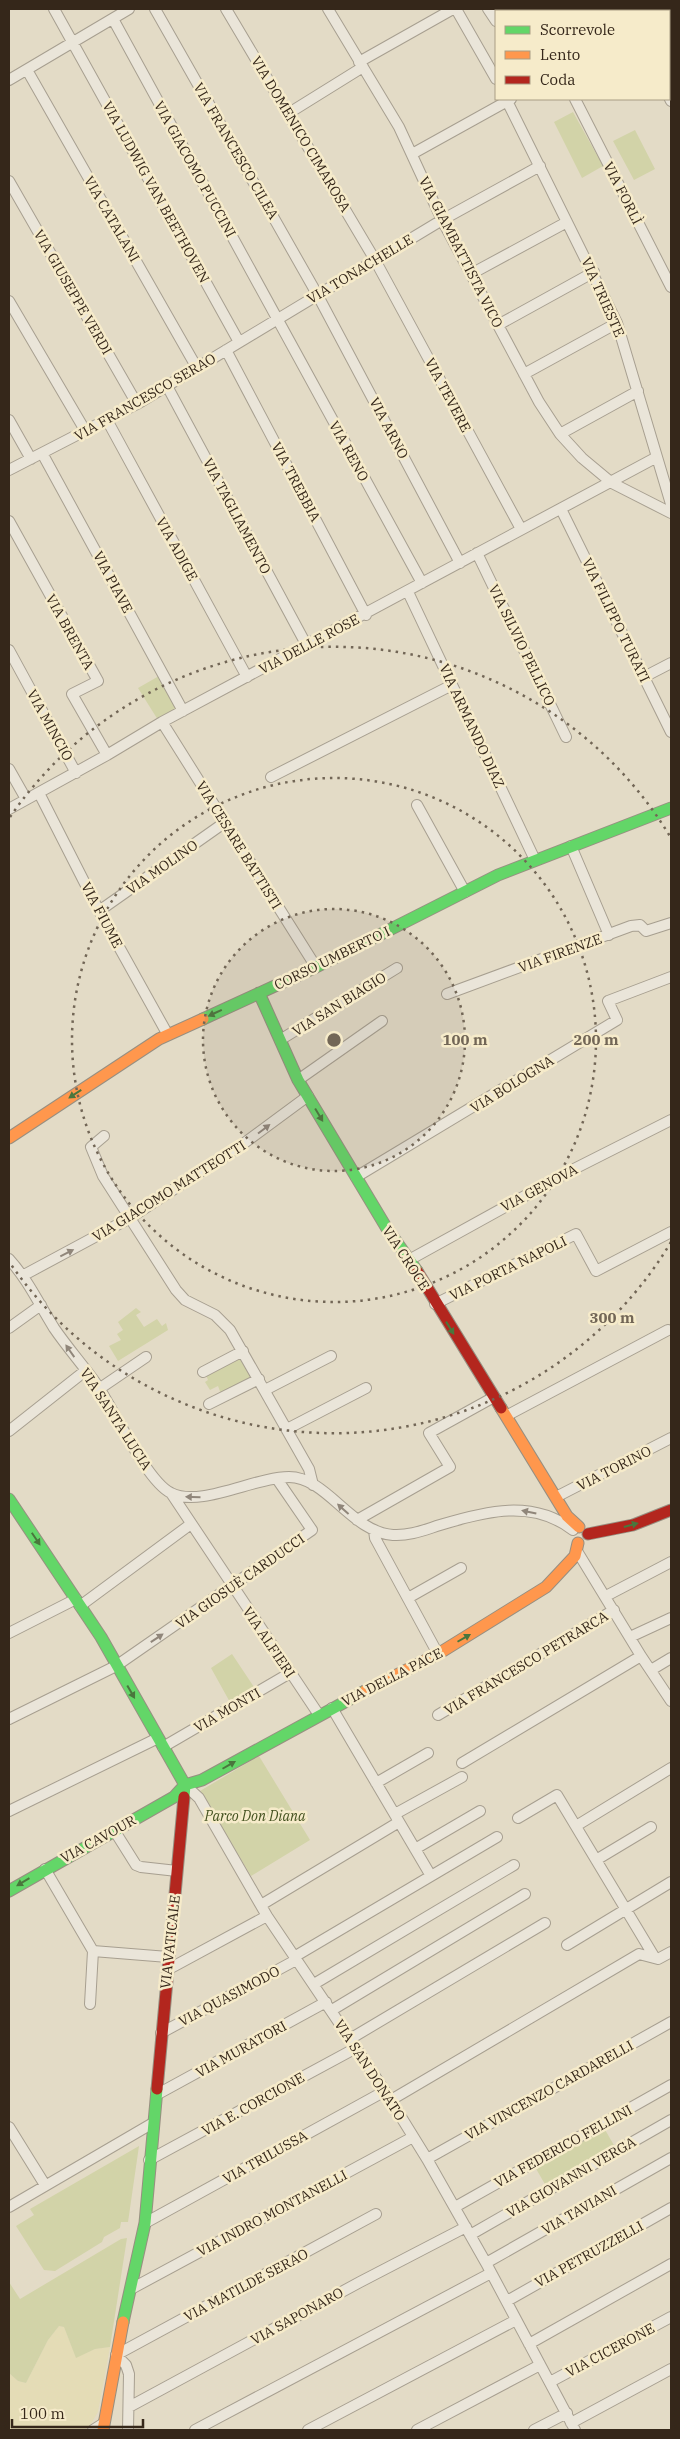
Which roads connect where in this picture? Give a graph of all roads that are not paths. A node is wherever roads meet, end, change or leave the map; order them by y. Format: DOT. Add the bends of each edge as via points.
graph roads {
  1 [pos="54,9"];
  2 [pos="129,9"];
  3 [pos="155,9"];
  4 [pos="226,9"];
  5 [pos="342,9"];
  6 [pos="454,9"];
  7 [pos="488,9"];
  8 [pos="330,12"];
  9 [pos="113,19"];
  10 [pos="495,20"];
  11 [pos="72,42"];
  12 [pos="361,65"];
  13 [pos="27,70"];
  14 [pos="495,77"];
  15 [pos="9,80"];
  16 [pos="508,100"];
  17 [pos="576,100"];
  18 [pos="289,113"];
  19 [pos="412,154"];
  20 [pos="540,166"];
  21 [pos="9,181"];
  22 [pos="442,220"];
  23 [pos="567,222"];
  24 [pos="375,260"];
  25 [pos="594,272"];
  26 [pos="470,274"];
  27 [pos="671,287"];
  28 [pos="318,294"];
  29 [pos="9,301"];
  30 [pos="278,319"];
  31 [pos="617,322"];
  32 [pos="498,325"];
  33 [pos="239,342"];
  34 [pos="226,350"];
  35 [pos="197,368"];
  36 [pos="524,374"];
  37 [pos="167,386"];
  38 [pos="638,391"];
  39 [pos="137,404"];
  40 [pos="9,420"];
  41 [pos="107,420"];
  42 [pos="86,432"];
  43 [pos="560,434"];
  44 [pos="42,453"];
  45 [pos="658,457"];
  46 [pos="31,459"];
  47 [pos="9,470"];
  48 [pos="612,483"];
  49 [pos="671,504"];
  50 [pos="562,508"];
  51 [pos="671,513"];
  52 [pos="9,521"];
  53 [pos="521,529"];
  54 [pos="477,553"];
  55 [pos="460,563"];
  56 [pos="422,583"];
  57 [pos="408,592"];
  58 [pos="366,615"];
  59 [pos="307,646"];
  60 [pos="9,650"];
  61 [pos="671,663"];
  62 [pos="247,677"];
  63 [pos="644,678"];
  64 [pos="452,684"];
  65 [pos="183,711"];
  66 [pos="162,722"];
  67 [pos="671,732"];
  68 [pos="566,737"];
  69 [pos="107,755"];
  70 [pos="9,769"];
  71 [pos="76,772"];
  72 [pos="271,777"];
  73 [pos="39,793"];
  74 [pos="26,799"];
  75 [pos="417,805"];
  76 [pos="671,808"];
  77 [pos="9,809"];
  78 [pos="224,823"];
  79 [pos="571,846"];
  80 [pos="535,860"];
  81 [pos="464,892"];
  82 [pos="100,911"];
  83 [pos="671,923"];
  84 [pos="609,935"];
  85 [pos="316,967"];
  86 [pos="397,968"];
  87 [pos="671,977"];
  88 [pos="259,993"];
  89 [pos="447,994"];
  90 [pos="382,1021"];
  91 [pos="168,1035"];
  92 [pos="280,1040"];
  93 [pos="298,1080"];
  94 [pos="308,1096"];
  95 [pos="671,1120"];
  96 [pos="104,1136"];
  97 [pos="9,1138"];
  98 [pos="356,1177"];
  99 [pos="130,1218"];
  100 [pos="671,1232"];
  101 [pos="9,1259"];
  102 [pos="410,1260"];
  103 [pos="24,1275"];
  104 [pos="435,1304"];
  105 [pos="41,1305"];
  106 [pos="9,1328"];
  107 [pos="668,1330"];
  108 [pos="243,1351"];
  109 [pos="331,1356"];
  110 [pos="146,1358"];
  111 [pos="85,1371"];
  112 [pos="203,1372"];
  113 [pos="259,1379"];
  114 [pos="366,1388"];
  115 [pos="99,1389"];
  116 [pos="265,1390"];
  117 [pos="494,1397"];
  118 [pos="209,1404"];
  119 [pos="506,1416"];
  120 [pos="287,1430"];
  121 [pos="9,1431"];
  122 [pos="671,1438"];
  123 [pos="277,1479"];
  124 [pos="313,1485"];
  125 [pos="171,1493"];
  126 [pos="556,1497"];
  127 [pos="9,1499"];
  128 [pos="671,1510"];
  129 [pos="357,1520"];
  130 [pos="191,1524"];
  131 [pos="374,1530"];
  132 [pos="580,1530"];
  133 [pos="578,1547"];
  134 [pos="671,1562"];
  135 [pos="461,1568"];
  136 [pos="232,1587"];
  137 [pos="606,1596"];
  138 [pos="408,1598"];
  139 [pos="78,1603"];
  140 [pos="614,1610"];
  141 [pos="671,1618"];
  142 [pos="9,1633"];
  143 [pos="630,1637"];
  144 [pos="438,1654"];
  145 [pos="641,1656"];
  146 [pos="671,1658"];
  147 [pos="116,1666"];
  148 [pos="650,1670"];
  149 [pos="290,1673"];
  150 [pos="671,1701"];
  151 [pos="332,1708"];
  152 [pos="319,1715"];
  153 [pos="438,1715"];
  154 [pos="9,1719"];
  155 [pos="161,1742"];
  156 [pos="428,1753"];
  157 [pos="462,1763"];
  158 [pos="671,1768"];
  159 [pos="462,1777"];
  160 [pos="376,1783"];
  161 [pos="185,1786"];
  162 [pos="9,1811"];
  163 [pos="480,1811"];
  164 [pos="397,1818"];
  165 [pos="518,1818"];
  166 [pos="576,1826"];
  167 [pos="651,1827"];
  168 [pos="114,1830"];
  169 [pos="498,1837"];
  170 [pos="415,1849"];
  171 [pos="596,1860"];
  172 [pos="514,1865"];
  173 [pos="44,1869"];
  174 [pos="177,1870"];
  175 [pos="431,1876"];
  176 [pos="671,1882"];
  177 [pos="9,1891"];
  178 [pos="525,1894"];
  179 [pos="261,1905"];
  180 [pos="626,1910"];
  181 [pos="267,1916"];
  182 [pos="545,1924"];
  183 [pos="567,1945"];
  184 [pos="93,1951"];
  185 [pos="671,1952"];
  186 [pos="168,1956"];
  187 [pos="295,1958"];
  188 [pos="655,1958"];
  189 [pos="167,1970"];
  190 [pos="314,1984"];
  191 [pos="90,2004"];
  192 [pos="329,2006"];
  193 [pos="671,2022"];
  194 [pos="161,2032"];
  195 [pos="353,2043"];
  196 [pos="671,2085"];
  197 [pos="385,2091"];
  198 [pos="156,2095"];
  199 [pos="391,2100"];
  200 [pos="671,2120"];
  201 [pos="153,2123"];
  202 [pos="9,2127"];
  203 [pos="413,2137"];
  204 [pos="671,2158"];
  205 [pos="427,2159"];
  206 [pos="149,2160"];
  207 [pos="45,2185"];
  208 [pos="9,2207"];
  209 [pos="456,2207"];
  210 [pos="671,2208"];
  211 [pos="376,2214"];
  212 [pos="145,2223"];
  213 [pos="468,2231"];
  214 [pos="486,2262"];
  215 [pos="671,2264"];
  216 [pos="491,2273"];
  217 [pos="131,2289"];
  218 [pos="507,2301"];
  219 [pos="671,2317"];
  220 [pos="516,2320"];
  221 [pos="529,2344"];
  222 [pos="116,2355"];
  223 [pos="540,2365"];
  224 [pos="671,2369"];
  225 [pos="550,2382"];
  226 [pos="128,2407"];
  227 [pos="571,2422"];
  228 [pos="104,2427"];
  229 [pos="92,2430"];
  230 [pos="128,2430"];
  231 [pos="196,2430"];
  232 [pos="308,2430"];
  233 [pos="417,2430"];
  234 [pos="534,2430"];
  1 -- 11 [label="street, VIA LUDWIG VAN BEETHOVEN"];
  2 -- 9 [label="street"];
  3 -- 28 [label="street, VIA FRANCESCO CILEA"];
  4 -- 18 [label="street, VIA DOMENICO CIMAROSA"];
  5 -- 8 [label="street"];
  6 -- 12 [label="street"];
  6 -- 14 [label="street"];
  7 -- 10 [label="street"];
  8 -- 12 [label="street, VIA GIAMBATTISTA VICO"];
  9 -- 11 [label="street"];
  9 -- 30 [label="street, VIA GIACOMO PUCCINI"];
  11 -- 13 [label="street"];
  11 -- 33 [label="street, VIA LUDWIG VAN BEETHOVEN"];
  12 -- 18 [label="street"];
  12 -- 19 [label="street, VIA GIAMBATTISTA VICO"];
  13 -- 15 [label="street"];
  13 -- 35 [label="street, VIA CATALANI"];
  16 -- 19 [label="street"];
  16 -- 20 [label="street, VIA TRIESTE"];
  17 -- 27 [label="street, VIA FORLÌ"];
  18 -- 24 [label="street, VIA DOMENICO CIMAROSA"];
  19 -- 22 [label="street, VIA GIAMBATTISTA VICO"];
  20 -- 22 [label="street, VIA TONACHELLE"];
  20 -- 23 [label="street, VIA TRIESTE"];
  21 -- 39 [label="street, VIA GIUSEPPE VERDI"];
  22 -- 24 [label="street, VIA TONACHELLE"];
  22 -- 26 [label="street, VIA GIAMBATTISTA VICO"];
  23 -- 25 [label="street, VIA TRIESTE"];
  23 -- 26 [label="street"];
  24 -- 28 [label="street, VIA TONACHELLE"];
  24 -- 53 [label="street, VIA TEVERE"];
  25 -- 31 [label="street, VIA TRIESTE"];
  25 -- 32 [label="street"];
  26 -- 32 [label="street, VIA GIAMBATTISTA VICO"];
  28 -- 30 [label="street, VIA TONACHELLE"];
  28 -- 55 [label="street, VIA ARNO"];
  29 -- 42 [label="street"];
  30 -- 33 [label="street, VIA FRANCESCO SERAO"];
  30 -- 56 [label="street, VIA RENO"];
  31 -- 36 [label="street"];
  31 -- 38 [label="street, VIA TRIESTE"];
  32 -- 36 [label="street, VIA GIAMBATTISTA VICO"];
  33 -- 34 [label="street, VIA FRANCESCO SERAO"];
  34 -- 35 [label="street, VIA FRANCESCO SERAO"];
  34 -- 58 [label="street, VIA TREBBIA"];
  35 -- 37 [label="street, VIA FRANCESCO SERAO"];
  36 -- 43 [label="street, VIA GIAMBATTISTA VICO"];
  37 -- 39 [label="street, VIA FRANCESCO SERAO"];
  37 -- 59 [label="street, VIA TAGLIAMENTO"];
  38 -- 43 [label="street"];
  38 -- 45 [label="street, VIA TRIESTE"];
  39 -- 41 [label="street, VIA FRANCESCO SERAO"];
  40 -- 46 [label="street"];
  41 -- 42 [label="street, VIA FRANCESCO SERAO"];
  41 -- 62 [label="street, VIA ADIGE"];
  42 -- 44 [label="street, VIA FRANCESCO SERAO"];
  43 -- 48 [label="street, VIA GIAMBATTISTA VICO"];
  44 -- 46 [label="street, VIA FRANCESCO SERAO"];
  44 -- 65 [label="street, VIA PIAVE"];
  45 -- 48 [label="street, VIA DELLE ROSE"];
  45 -- 49 [label="street, VIA TRIESTE"];
  46 -- 47 [label="street, VIA FRANCESCO SERAO"];
  48 -- 50 [label="street, VIA DELLE ROSE"];
  48 -- 51 [label="street, VIA GIAMBATTISTA VICO"];
  50 -- 53 [label="street, VIA DELLE ROSE"];
  50 -- 63 [label="street, VIA FILIPPO TURATI"];
  52 -- 69 [label="street, VIA BRENTA" via="98,681 72,694"];
  53 -- 54 [label="street, VIA DELLE ROSE"];
  54 -- 55 [label="street, VIA DELLE ROSE"];
  54 -- 68 [label="street, VIA SILVIO PELLICO"];
  55 -- 56 [label="street, VIA DELLE ROSE"];
  56 -- 57 [label="street, VIA DELLE ROSE"];
  57 -- 58 [label="street, VIA DELLE ROSE"];
  57 -- 64 [label="street, VIA ARMANDO DIAZ"];
  58 -- 59 [label="street, VIA DELLE ROSE"];
  59 -- 62 [label="street, VIA DELLE ROSE"];
  60 -- 71 [label="street, VIA MINCIO"];
  61 -- 63 [label="street"];
  62 -- 65 [label="street, VIA DELLE ROSE"];
  63 -- 67 [label="street, VIA FILIPPO TURATI"];
  64 -- 72 [label="street"];
  64 -- 80 [label="street, VIA ARMANDO DIAZ"];
  65 -- 66 [label="street, VIA DELLE ROSE"];
  66 -- 69 [label="street, VIA DELLE ROSE"];
  66 -- 78 [label="street, VIA CESARE BATTISTI"];
  69 -- 71 [label="street, VIA DELLE ROSE"];
  70 -- 74 [label="street"];
  71 -- 73 [label="street, VIA DELLE ROSE"];
  73 -- 74 [label="street, VIA DELLE ROSE"];
  73 -- 82 [label="street, VIA FIUME"];
  74 -- 77 [label="street, VIA DELLE ROSE"];
  75 -- 81 [label="street"];
  76 -- 79 [label="street, CORSO UMBERTO I"];
  78 -- 82 [label="street, VIA MOLINO"];
  78 -- 85 [label="street, VIA CESARE BATTISTI"];
  79 -- 80 [label="street, CORSO UMBERTO I"];
  79 -- 84 [label="street"];
  80 -- 81 [label="street, CORSO UMBERTO I"];
  81 -- 85 [label="street, CORSO UMBERTO I"];
  82 -- 91 [label="street, VIA FIUME"];
  83 -- 84 [label="street, VIA FIRENZE" via="646,931 640,925 631,926"];
  84 -- 89 [label="street, VIA FIRENZE"];
  85 -- 88 [label="street, CORSO UMBERTO I"];
  86 -- 92 [label="street, VIA SAN BIAGIO"];
  87 -- 98 [label="street, VIA BOLOGNA" via="608,1001 617,1020"];
  88 -- 91 [label="street, CORSO UMBERTO I, one-way"];
  88 -- 92 [label="street, VIA CROCE"];
  90 -- 93 [label="street"];
  91 -- 97 [label="street, CORSO UMBERTO I, one-way"];
  92 -- 93 [label="street, VIA CROCE"];
  93 -- 94 [label="street, VIA CROCE"];
  94 -- 98 [label="street, VIA CROCE, one-way"];
  99 -- 94 [label="street, VIA GIACOMO MATTEOTTI, one-way" via="244,1144"];
  95 -- 102 [label="street, VIA GENOVA"];
  96 -- 99 [label="street" via="91,1147 93,1157"];
  98 -- 102 [label="street, VIA CROCE"];
  103 -- 99 [label="street, VIA GIACOMO MATTEOTTI, one-way"];
  99 -- 108 [label="street" via="176,1290 185,1300 215,1315 230,1330"];
  100 -- 104 [label="street, VIA PORTA NAPOLI" via="596,1271 576,1234"];
  101 -- 103 [label="street, VIA SANTA LUCIA"];
  102 -- 104 [label="street, VIA CROCE"];
  103 -- 105 [label="street, VIA SANTA LUCIA"];
  104 -- 117 [label="street, VIA CROCE, one-way"];
  105 -- 106 [label="street"];
  111 -- 105 [label="street, VIA SANTA LUCIA, one-way"];
  107 -- 119 [label="street"];
  108 -- 112 [label="street"];
  108 -- 113 [label="street"];
  109 -- 116 [label="street"];
  110 -- 115 [label="street"];
  111 -- 115 [label="street, VIA SANTA LUCIA"];
  111 -- 121 [label="street"];
  113 -- 116 [label="street"];
  113 -- 118 [label="street"];
  114 -- 120 [label="street"];
  115 -- 125 [label="street, VIA SANTA LUCIA" via="138,1454"];
  116 -- 120 [label="street"];
  117 -- 119 [label="street, VIA CROCE"];
  117 -- 129 [label="street" via="429,1433 450,1467"];
  119 -- 126 [label="street, VIA CROCE"];
  120 -- 124 [label="street" via="309,1469"];
  122 -- 126 [label="street, VIA TORINO"];
  123 -- 124 [label="street" via="291,1477"];
  123 -- 125 [label="street, one-way" via="252,1482 202,1497 188,1498"];
  123 -- 136 [label="street, VIA GIOSUÈ CARDUCCI" via="312,1530"];
  129 -- 124 [label="street, one-way"];
  125 -- 130 [label="street, VIA ALFIERI"];
  126 -- 132 [label="street, VIA CROCE"];
  127 -- 139 [label="street, one-way"];
  132 -- 128 [label="street, one-way" via="633,1525"];
  129 -- 131 [label="street"];
  130 -- 136 [label="street, VIA ALFIERI"];
  130 -- 139 [label="street"];
  132 -- 131 [label="street, one-way" via="559,1519 522,1510 505,1510 407,1535"];
  131 -- 138 [label="street" via="375,1538"];
  132 -- 133 [label="street" via="572,1536"];
  133 -- 137 [label="street"];
  144 -- 133 [label="street, VIA DELLA PACE, one-way" via="546,1587"];
  134 -- 137 [label="street"];
  135 -- 138 [label="street"];
  147 -- 136 [label="street, VIA GIOSUÈ CARDUCCI, one-way"];
  136 -- 149 [label="street, VIA ALFIERI"];
  137 -- 140 [label="street"];
  138 -- 144 [label="street"];
  139 -- 142 [label="street"];
  139 -- 147 [label="street"];
  140 -- 143 [label="street"];
  140 -- 153 [label="street, VIA FRANCESCO PETRARCA"];
  141 -- 143 [label="street"];
  143 -- 145 [label="street"];
  144 -- 151 [label="street, VIA DELLA PACE"];
  145 -- 148 [label="street"];
  145 -- 157 [label="street"];
  146 -- 148 [label="street"];
  147 -- 154 [label="street, VIA GIOSUÈ CARDUCCI"];
  147 -- 155 [label="street, one-way"];
  148 -- 150 [label="street"];
  149 -- 152 [label="street, VIA ALFIERI"];
  149 -- 155 [label="street, VIA MONTI"];
  151 -- 152 [label="street, VIA DELLA PACE"];
  151 -- 160 [label="street"];
  161 -- 152 [label="street, VIA DELLA PACE, one-way" via="202,1780"];
  155 -- 161 [label="street"];
  155 -- 162 [label="street, VIA MONTI"];
  156 -- 160 [label="street"];
  158 -- 166 [label="street"];
  159 -- 164 [label="street"];
  160 -- 164 [label="street"];
  161 -- 168 [label="street, VIA CAVOUR" via="174,1797"];
  161 -- 174 [label="street, VIA VATICALE"];
  161 -- 179 [label="street, VIA SAN DONATO" via="199,1798"];
  163 -- 170 [label="street"];
  164 -- 170 [label="street"];
  164 -- 179 [label="street"];
  165 -- 166 [label="street" via="557,1795"];
  166 -- 171 [label="street"];
  167 -- 171 [label="street"];
  168 -- 173 [label="street, VIA CAVOUR"];
  168 -- 174 [label="street" via="136,1864"];
  169 -- 175 [label="street, VIA QUASIMODO"];
  170 -- 175 [label="street"];
  171 -- 180 [label="street"];
  172 -- 190 [label="street"];
  173 -- 177 [label="street, VIA CAVOUR, one-way"];
  173 -- 184 [label="street"];
  174 -- 186 [label="street, VIA VATICALE"];
  175 -- 187 [label="street, VIA QUASIMODO"];
  176 -- 180 [label="street"];
  178 -- 192 [label="street, VIA MURATORI"];
  179 -- 181 [label="street, VIA SAN DONATO"];
  180 -- 183 [label="street"];
  180 -- 188 [label="street"];
  181 -- 187 [label="street, VIA SAN DONATO"];
  181 -- 189 [label="street"];
  182 -- 195 [label="street, VIA E. CORCIONE"];
  184 -- 186 [label="street"];
  184 -- 191 [label="street"];
  185 -- 188 [label="street"];
  186 -- 189 [label="street, VIA VATICALE"];
  187 -- 190 [label="street, VIA SAN DONATO"];
  187 -- 194 [label="street, VIA QUASIMODO"];
  188 -- 199 [label="street" via="639,1954"];
  189 -- 194 [label="street, VIA VATICALE"];
  190 -- 192 [label="street, VIA SAN DONATO"];
  192 -- 195 [label="street, VIA SAN DONATO"];
  192 -- 198 [label="street, VIA MURATORI"];
  193 -- 205 [label="street, VIA VINCENZO CARDARELLI"];
  194 -- 198 [label="street, VIA VATICALE"];
  195 -- 197 [label="street, VIA SAN DONATO"];
  195 -- 206 [label="street, VIA E. CORCIONE"];
  196 -- 209 [label="street, VIA FEDERICO FELLINI"];
  197 -- 199 [label="street, VIA SAN DONATO"];
  197 -- 212 [label="street, VIA TRILUSSA"];
  198 -- 201 [label="street, VIA VATICALE"];
  199 -- 203 [label="street, VIA SAN DONATO"];
  200 -- 213 [label="street, VIA GIOVANNI VERGA"];
  201 -- 206 [label="street, VIA VATICALE"];
  201 -- 207 [label="street"];
  202 -- 207 [label="street"];
  203 -- 205 [label="street, VIA SAN DONATO"];
  203 -- 217 [label="street, VIA INDRO MONTANELLI"];
  204 -- 214 [label="street, VIA TAVIANI"];
  205 -- 209 [label="street, VIA SAN DONATO"];
  206 -- 212 [label="street, VIA VATICALE"];
  207 -- 208 [label="street"];
  209 -- 213 [label="street, VIA SAN DONATO"];
  210 -- 218 [label="street, VIA PETRUZZELLI"];
  211 -- 222 [label="street, VIA MATILDE SERAO"];
  212 -- 217 [label="street, VIA VATICALE"];
  213 -- 214 [label="street, VIA SAN DONATO"];
  213 -- 226 [label="street, VIA SAPONARO" via="360,2282"];
  214 -- 216 [label="street, VIA SAN DONATO"];
  215 -- 221 [label="street"];
  216 -- 218 [label="street, VIA SAN DONATO"];
  216 -- 231 [label="street"];
  217 -- 222 [label="street, VIA VATICALE"];
  218 -- 220 [label="street, VIA SAN DONATO"];
  219 -- 225 [label="street, VIA CICERONE"];
  220 -- 221 [label="street, VIA SAN DONATO"];
  220 -- 232 [label="street"];
  221 -- 223 [label="street, VIA SAN DONATO"];
  222 -- 226 [label="street" via="126,2365 129,2374"];
  222 -- 228 [label="street, VIA VATICALE"];
  223 -- 225 [label="street, VIA SAN DONATO"];
  223 -- 233 [label="street"];
  224 -- 227 [label="street"];
  225 -- 227 [label="street, VIA SAN DONATO"];
  226 -- 230 [label="street"];
  227 -- 234 [label="street"];
  228 -- 229 [label="street"];
}
